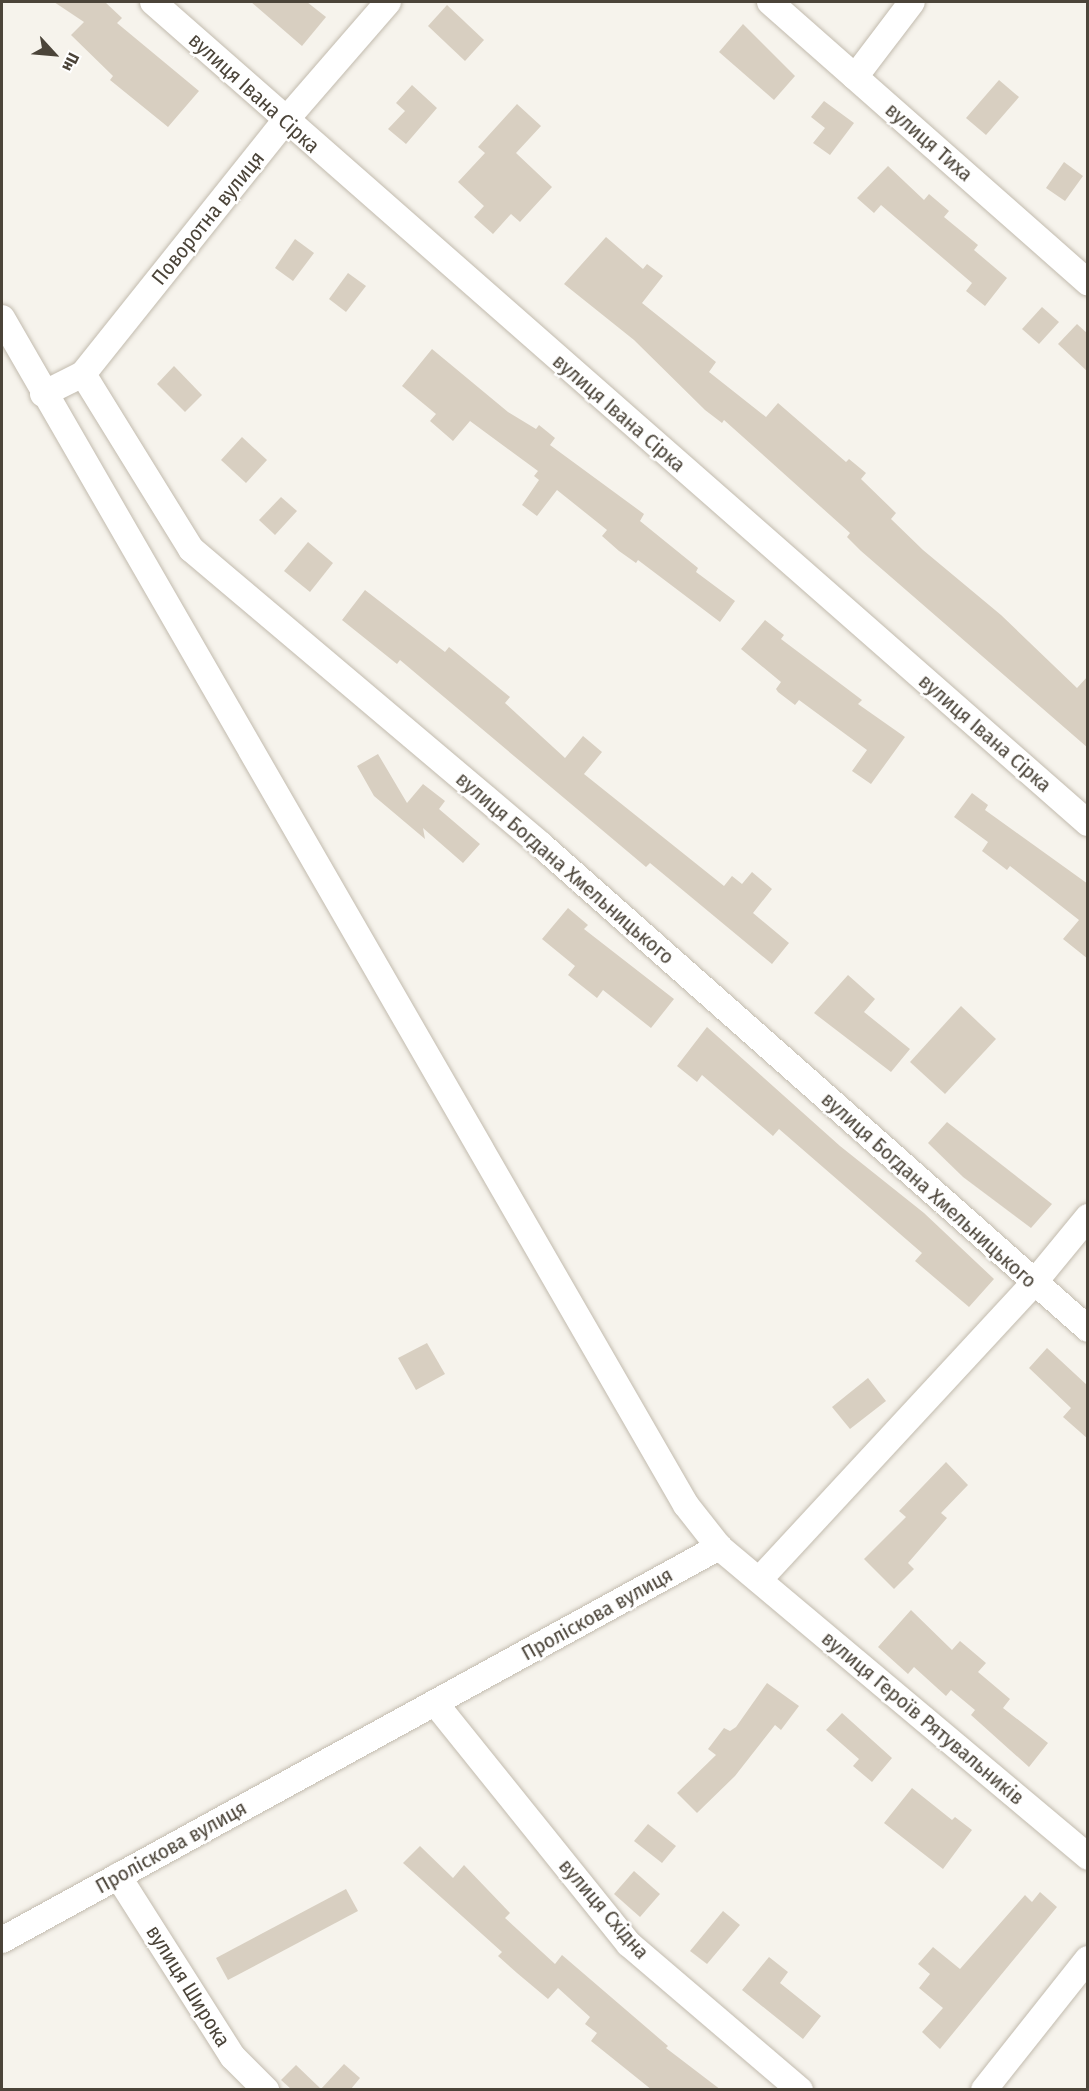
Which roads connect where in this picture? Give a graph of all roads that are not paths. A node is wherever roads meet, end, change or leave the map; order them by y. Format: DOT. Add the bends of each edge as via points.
graph roads {
  1 [pos="153,2"];
  2 [pos="388,2"];
  3 [pos="770,2"];
  4 [pos="912,2"];
  5 [pos="855,77"];
  6 [pos="285,122"];
  7 [pos="1088,282"];
  8 [pos="2,318"];
  9 [pos="83,374"];
  10 [pos="43,394"];
  11 [pos="1088,823"];
  12 [pos="1088,1217"];
  13 [pos="1033,1284"];
  14 [pos="1088,1329"];
  15 [pos="719,1547"];
  16 [pos="759,1580"];
  17 [pos="435,1703"];
  18 [pos="1088,1857"];
  19 [pos="118,1876"];
  20 [pos="2,1940"];
  21 [pos="1088,1959"];
  22 [pos="266,2090"];
  23 [pos="800,2090"];
  24 [pos="984,2090"];
  1 -- 6 [label="street, вулиця Івана Сірка"];
  2 -- 6 [label="street, Поворотна вулиця"];
  3 -- 5 [label="street, вулиця Тиха"];
  4 -- 5 [label="street"];
  5 -- 7 [label="street, вулиця Тиха"];
  6 -- 9 [label="street, Поворотна вулиця"];
  6 -- 11 [label="street, вулиця Івана Сірка"];
  8 -- 10 [label="street"];
  9 -- 10 [label="street, Поворотна вулиця"];
  9 -- 13 [label="street, вулиця Богдана Хмельницького" via="191,549 542,845"];
  10 -- 15 [label="street" via="628,1407 686,1505"];
  12 -- 13 [label="street"];
  13 -- 14 [label="street, вулиця Богдана Хмельницького"];
  13 -- 16 [label="street"];
  15 -- 16 [label="street"];
  15 -- 17 [label="street, Проліскова вулиця"];
  16 -- 18 [label="street, вулиця Героїв Рятувальників"];
  17 -- 19 [label="street, Проліскова вулиця"];
  17 -- 23 [label="street, вулиця Східна" via="629,1944"];
  19 -- 20 [label="street, Проліскова вулиця"];
  19 -- 22 [label="street, вулиця Широка" via="233,2057"];
  21 -- 24 [label="street"];
}
